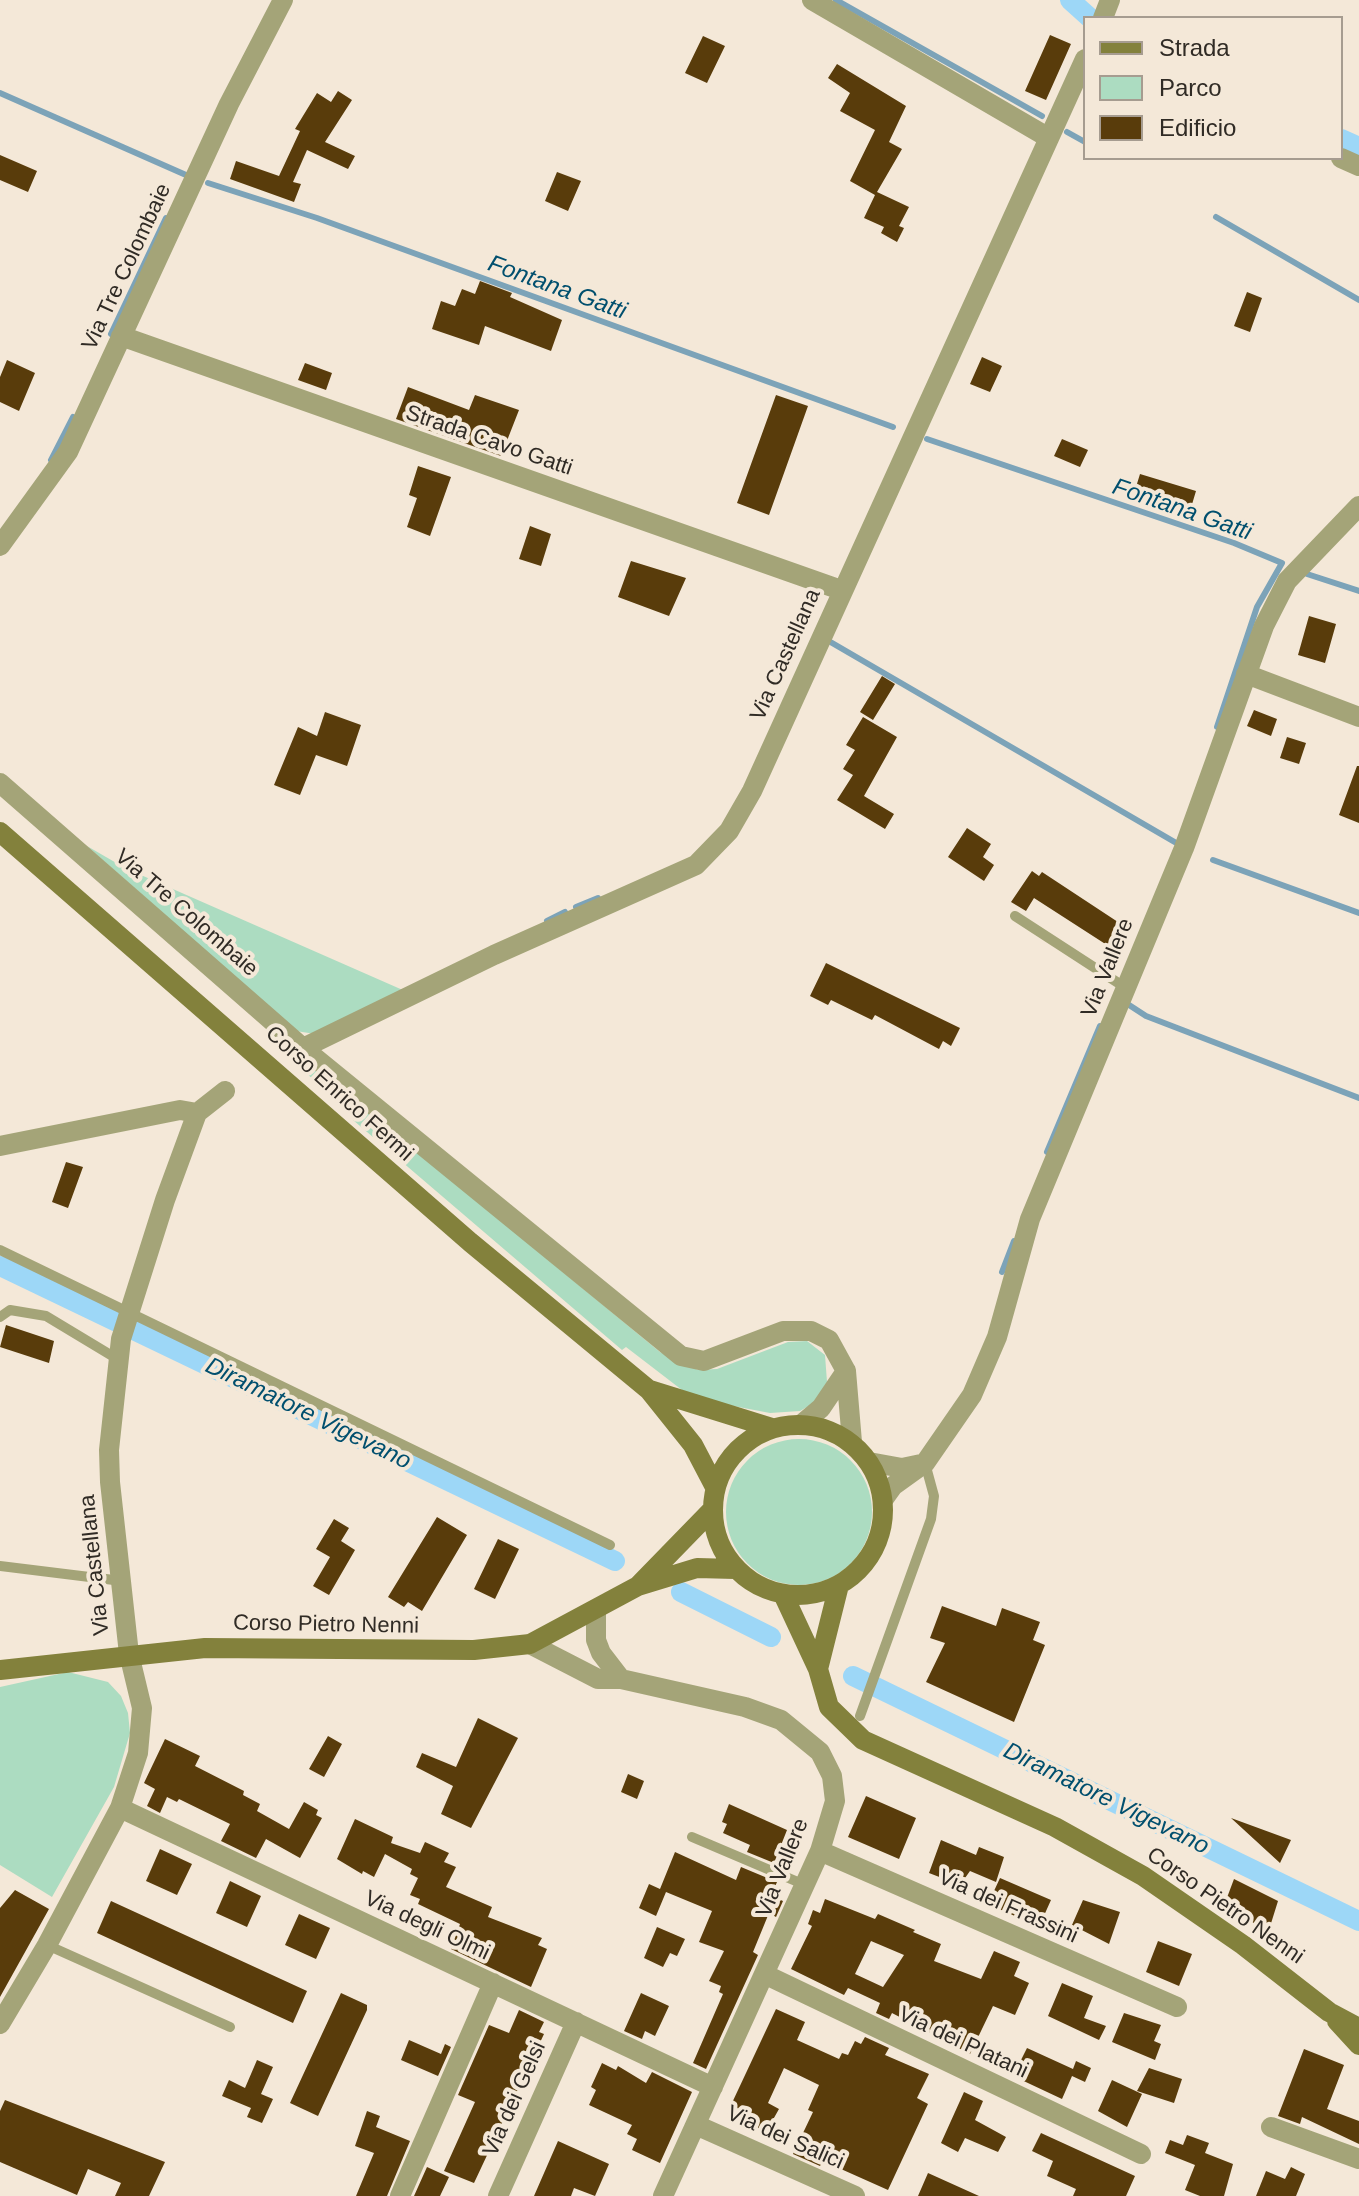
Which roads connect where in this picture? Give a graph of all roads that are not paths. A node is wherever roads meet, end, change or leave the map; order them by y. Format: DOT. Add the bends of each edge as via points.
graph roads {
  1 [pos="283,0"];
  2 [pos="812,0"];
  3 [pos="1083,63"];
  4 [pos="1049,138"];
  5 [pos="121,336"];
  6 [pos="1359,506"];
  7 [pos="0,546"];
  8 [pos="841,590"];
  9 [pos="1246,674"];
  10 [pos="1359,717"];
  11 [pos="0,783"];
  12 [pos="0,832"];
  13 [pos="1015,916"];
  14 [pos="1126,988"];
  15 [pos="303,1048"];
  16 [pos="225,1091"];
  17 [pos="197,1113"];
  18 [pos="0,1146"];
  19 [pos="0,1250"];
  20 [pos="130,1312"];
  21 [pos="0,1317"];
  22 [pos="120,1350"];
  23 [pos="846,1371"];
  24 [pos="649,1390"];
  25 [pos="802,1424"];
  26 [pos="772,1428"];
  27 [pos="852,1442"];
  28 [pos="869,1462"];
  29 [pos="925,1463"];
  30 [pos="715,1487"];
  31 [pos="883,1500"];
  32 [pos="712,1510"];
  33 [pos="610,1545"];
  34 [pos="0,1566"];
  35 [pos="735,1569"];
  36 [pos="122,1581"];
  37 [pos="839,1585"];
  38 [pos="638,1586"];
  39 [pos="783,1594"];
  40 [pos="596,1612"];
  41 [pos="530,1644"];
  42 [pos="129,1654"];
  43 [pos="818,1669"];
  44 [pos="0,1670"];
  45 [pos="621,1679"];
  46 [pos="860,1716"];
  47 [pos="120,1808"];
  48 [pos="692,1837"];
  49 [pos="820,1851"];
  50 [pos="805,1885"];
  51 [pos="47,1945"];
  52 [pos="764,1974"];
  53 [pos="493,1983"];
  54 [pos="1177,2007"];
  55 [pos="1329,2012"];
  56 [pos="576,2022"];
  57 [pos="0,2024"];
  58 [pos="230,2027"];
  59 [pos="1359,2028"];
  60 [pos="1359,2045"];
  61 [pos="713,2087"];
  62 [pos="696,2125"];
  63 [pos="1271,2127"];
  64 [pos="1141,2154"];
  65 [pos="1359,2159"];
  66 [pos="400,2196"];
  67 [pos="498,2196"];
  68 [pos="663,2196"];
  69 [pos="855,2196"];
  1 -- 5 [label="street, Via Tre Colombaie"];
  2 -- 4 [label="street"];
  3 -- 4 [label="street, Via Castellana"];
  4 -- 8 [label="street, Via Castellana"];
  5 -- 7 [label="street, Via Tre Colombaie" via="68,452"];
  5 -- 8 [label="street, Strada Cavo Gatti"];
  6 -- 9 [label="street, Via Vallere" via="1287,581"];
  8 -- 15 [label="street, Via Castellana" via="752,791 729,831 696,865"];
  9 -- 10 [label="street"];
  9 -- 14 [label="street, Via Vallere" via="1184,848"];
  11 -- 15 [label="street, Via Tre Colombaie"];
  12 -- 24 [label="main road, Corso Enrico Fermi" via="470,1242"];
  13 -- 14 [label="lane"];
  14 -- 29 [label="street, Via Vallere" via="1030,1219 997,1337 972,1395"];
  15 -- 23 [label="street, Via Tre Colombaie" via="681,1356 704,1361 783,1331 811,1331 829,1340"];
  16 -- 17 [label="street"];
  17 -- 18 [label="street" via="180,1110"];
  17 -- 20 [label="street, Via Castellana"];
  19 -- 20 [label="lane"];
  20 -- 22 [label="street, Via Castellana"];
  20 -- 33 [label="lane"];
  21 -- 22 [label="lane" via="10,1310 46,1316"];
  22 -- 36 [label="street, Via Castellana" via="109,1450"];
  23 -- 25 [label="street" via="821,1408"];
  23 -- 27 [label="street"];
  24 -- 26 [label="main road, Corso Enrico Fermi"];
  24 -- 30 [label="main road, Corso Enrico Fermi" via="693,1445"];
  25 -- 26 [label="main road"];
  25 -- 27 [label="main road"];
  26 -- 30 [label="main road" via="736,1451"];
  27 -- 28 [label="main road"];
  28 -- 29 [label="street" via="902,1468"];
  28 -- 31 [label="main road"];
  29 -- 31 [label="street, Via Vallere"];
  29 -- 46 [label="lane" via="934,1496 931,1519"];
  30 -- 32 [label="main road"];
  31 -- 37 [label="main road" via="874,1549"];
  32 -- 35 [label="main road" via="718,1541"];
  32 -- 38 [label="main road, Corso Pietro Nenni"];
  34 -- 36 [label="lane"];
  35 -- 38 [label="main road, Corso Pietro Nenni" via="697,1568"];
  35 -- 39 [label="main road" via="757,1585"];
  36 -- 42 [label="street, Via Castellana"];
  37 -- 39 [label="main road" via="812,1595"];
  37 -- 43 [label="main road"];
  38 -- 40 [label="main road, Corso Pietro Nenni"];
  39 -- 43 [label="main road, Corso Pietro Nenni"];
  40 -- 41 [label="main road, Corso Pietro Nenni"];
  40 -- 45 [label="street" via="596,1640"];
  41 -- 42 [label="main road, Corso Pietro Nenni" via="474,1650 205,1648"];
  41 -- 45 [label="street, Via Vallere" via="598,1679"];
  42 -- 44 [label="main road, Corso Pietro Nenni"];
  42 -- 47 [label="street, Via Castellana" via="142,1708 138,1753"];
  43 -- 55 [label="main road, Corso Pietro Nenni" via="829,1707 863,1740 1055,1827 1143,1876"];
  45 -- 49 [label="street, Via Vallere" via="745,1707 781,1720 804,1737 820,1752 832,1776 835,1801"];
  47 -- 51 [label="street, Via Castellana"];
  47 -- 53 [label="street, Via degli Olmi"];
  48 -- 50 [label="lane"];
  49 -- 50 [label="street, Via Vallere"];
  49 -- 54 [label="street, Via dei Frassini"];
  50 -- 52 [label="street, Via Vallere"];
  51 -- 57 [label="street, Via Castellana"];
  51 -- 58 [label="lane"];
  52 -- 61 [label="street, Via Vallere"];
  52 -- 64 [label="street, Via dei Platani"];
  53 -- 56 [label="street, Via degli Olmi"];
  53 -- 66 [label="street"];
  55 -- 59 [label="main road, Corso Pietro Nenni"];
  55 -- 60 [label="main road, Corso Pietro Nenni"];
  56 -- 61 [label="street, Via degli Olmi"];
  56 -- 67 [label="street, Via dei Gelsi"];
  61 -- 62 [label="street, Via Vallere"];
  62 -- 68 [label="street, Via Vallere"];
  62 -- 69 [label="street, Via dei Salici"];
  63 -- 65 [label="street"];
}
